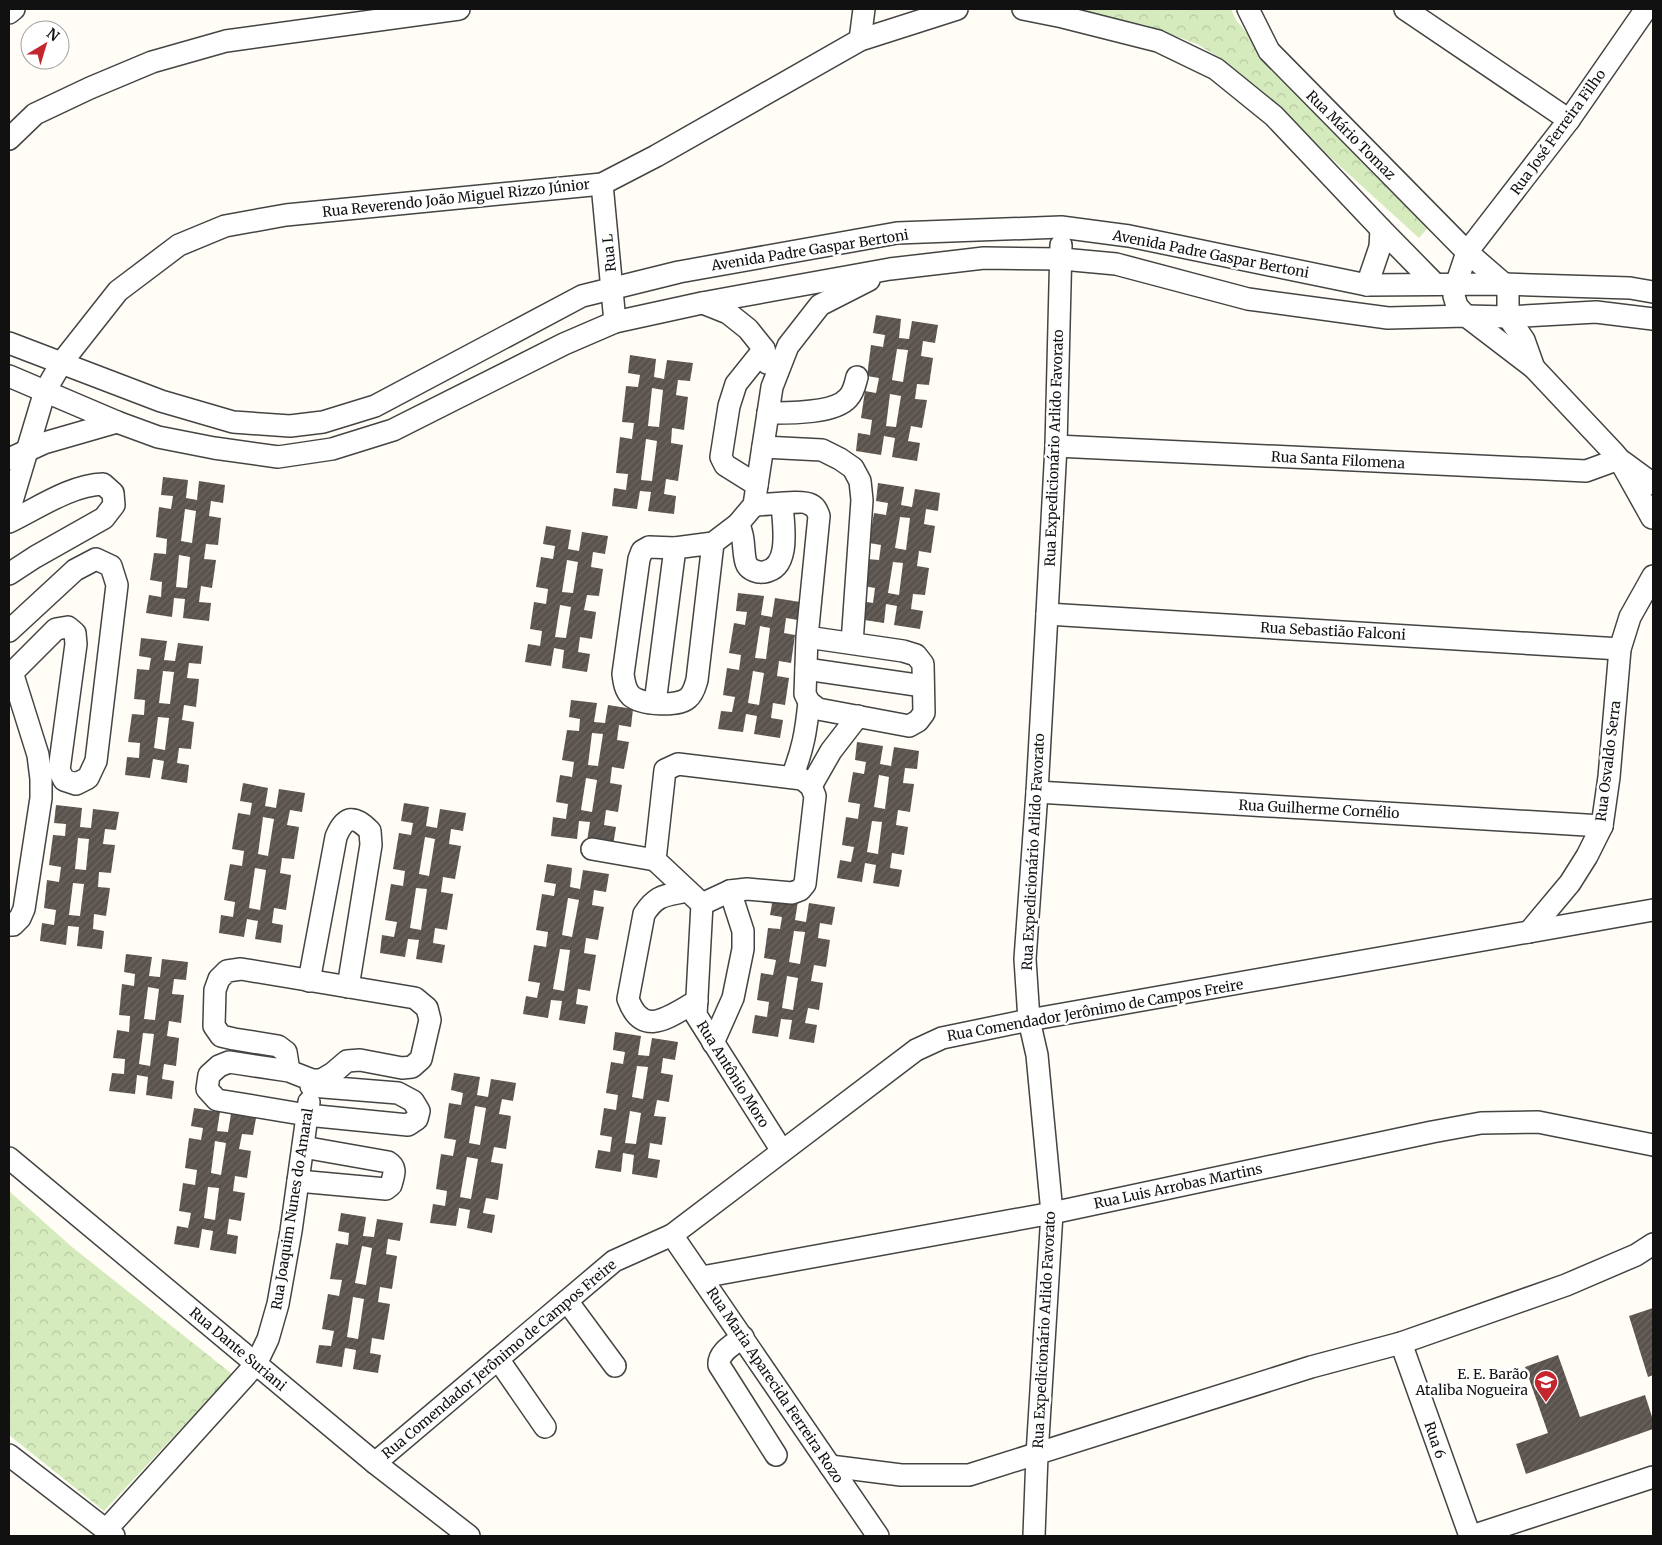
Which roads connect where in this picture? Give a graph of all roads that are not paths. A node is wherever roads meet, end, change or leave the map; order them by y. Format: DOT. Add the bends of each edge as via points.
graph roads {
  1 [pos="14,9"];
  2 [pos="459,9"];
  3 [pos="864,9"];
  4 [pos="957,9"];
  5 [pos="1023,9"];
  6 [pos="1248,9"];
  7 [pos="1405,9"];
  8 [pos="1646,9"];
  9 [pos="9,13"];
  10 [pos="860,40"];
  11 [pos="1569,120"];
  12 [pos="9,139"];
  13 [pos="602,184"];
  14 [pos="1061,227"];
  15 [pos="1381,229"];
  16 [pos="1466,252"];
  17 [pos="1062,259"];
  18 [pos="890,270"];
  19 [pos="1446,284"];
  20 [pos="1504,284"];
  21 [pos="1367,285"];
  22 [pos="612,287"];
  23 [pos="1653,292"];
  24 [pos="702,303"];
  25 [pos="1466,316"];
  26 [pos="1508,317"];
  27 [pos="1653,319"];
  28 [pos="615,322"];
  29 [pos="9,343"];
  30 [pos="764,349"];
  31 [pos="62,362"];
  32 [pos="1534,368"];
  33 [pos="9,376"];
  34 [pos="857,377"];
  35 [pos="772,387"];
  36 [pos="44,391"];
  37 [pos="768,413"];
  38 [pos="117,422"];
  39 [pos="1056,446"];
  40 [pos="763,447"];
  41 [pos="18,455"];
  42 [pos="1619,459"];
  43 [pos="1653,484"];
  44 [pos="755,495"];
  45 [pos="782,504"];
  46 [pos="9,511"];
  47 [pos="1653,520"];
  48 [pos="9,522"];
  49 [pos="738,524"];
  50 [pos="713,543"];
  51 [pos="675,548"];
  52 [pos="9,574"];
  53 [pos="1653,576"];
  54 [pos="1047,614"];
  55 [pos="9,631"];
  56 [pos="807,637"];
  57 [pos="852,643"];
  58 [pos="1620,649"];
  59 [pos="806,668"];
  60 [pos="10,674"];
  61 [pos="923,686"];
  62 [pos="809,702"];
  63 [pos="655,703"];
  64 [pos="858,716"];
  65 [pos="801,782"];
  66 [pos="1037,792"];
  67 [pos="1602,826"];
  68 [pos="592,849"];
  69 [pos="655,860"];
  70 [pos="730,891"];
  71 [pos="694,897"];
  72 [pos="1653,910"];
  73 [pos="9,925"];
  74 [pos="1529,932"];
  75 [pos="309,981"];
  76 [pos="348,987"];
  77 [pos="697,1001"];
  78 [pos="1029,1020"];
  79 [pos="714,1043"];
  80 [pos="289,1071"];
  81 [pos="311,1083"];
  82 [pos="307,1115"];
  83 [pos="1653,1145"];
  84 [pos="303,1147"];
  85 [pos="782,1151"];
  86 [pos="9,1158"];
  87 [pos="298,1181"];
  88 [pos="1052,1213"];
  89 [pos="672,1235"];
  90 [pos="1653,1244"];
  91 [pos="702,1277"];
  92 [pos="567,1301"];
  93 [pos="742,1337"];
  94 [pos="1401,1343"];
  95 [pos="498,1359"];
  96 [pos="256,1364"];
  97 [pos="616,1366"];
  98 [pos="545,1427"];
  99 [pos="9,1455"];
  100 [pos="776,1455"];
  101 [pos="1037,1455"];
  102 [pos="375,1463"];
  103 [pos="830,1466"];
  104 [pos="1653,1477"];
  105 [pos="110,1533"];
  106 [pos="469,1536"];
  107 [pos="878,1536"];
  108 [pos="1034,1536"];
  109 [pos="1471,1536"];
  1 -- 9 [label="street"];
  2 -- 12 [label="street" via="216,43 152,62 90,88 35,114"];
  3 -- 10 [label="street"];
  4 -- 10 [label="street, Rua Reverendo João Miguel Rizzo Júnior"];
  5 -- 15 [label="street" via="1158,41 1216,69 1274,116"];
  6 -- 16 [label="street, Rua Mário Tomaz" via="1269,51"];
  7 -- 11 [label="street"];
  8 -- 11 [label="street, Rua José Ferreira Filho"];
  10 -- 13 [label="street, Rua Reverendo João Miguel Rizzo Júnior"];
  11 -- 16 [label="street, Rua José Ferreira Filho"];
  13 -- 22 [label="street, Rua L"];
  13 -- 31 [label="street, Rua Reverendo João Miguel Rizzo Júnior" via="286,215 225,226 180,245 118,291"];
  14 -- 17 [label="street, Rua Expedicionário Arlido Favorato"];
  14 -- 21 [label="street, Avenida Padre Gaspar Bertoni" via="1129,236"];
  14 -- 22 [label="street, Avenida Padre Gaspar Bertoni" via="897,233"];
  15 -- 19 [label="street"];
  15 -- 21 [label="street" via="1380,247"];
  16 -- 19 [label="street"];
  16 -- 20 [label="street, Rua Mário Tomaz"];
  17 -- 18 [label="street, Avenida Padre Gaspar Bertoni" via="984,258"];
  17 -- 25 [label="street, Avenida Padre Gaspar Bertoni" via="1116,264 1257,300 1388,318"];
  17 -- 39 [label="street, Rua Expedicionário Arlido Favorato"];
  18 -- 24 [label="street, Avenida Padre Gaspar Bertoni"];
  18 -- 35 [label="street" via="820,305 788,346"];
  19 -- 20 [label="street, Avenida Padre Gaspar Bertoni"];
  19 -- 21 [label="street, Avenida Padre Gaspar Bertoni"];
  19 -- 25 [label="street" via="1456,306"];
  20 -- 23 [label="street, Avenida Padre Gaspar Bertoni" via="1630,288"];
  20 -- 26 [label="street" via="1508,292"];
  22 -- 28 [label="street, Rua L"];
  22 -- 31 [label="street, Avenida Padre Gaspar Bertoni" via="582,296 375,406 324,422 290,426 233,422 161,401"];
  24 -- 28 [label="street, Avenida Padre Gaspar Bertoni"];
  24 -- 30 [label="street" via="728,314 748,329"];
  25 -- 26 [label="street, Avenida Padre Gaspar Bertoni"];
  25 -- 32 [label="street"];
  26 -- 27 [label="street, Avenida Padre Gaspar Bertoni" via="1596,312"];
  26 -- 32 [label="street" via="1524,340"];
  28 -- 38 [label="street, Avenida Padre Gaspar Bertoni" via="564,344 393,430 332,449 278,457 158,436"];
  29 -- 31 [label="street, Avenida Padre Gaspar Bertoni"];
  30 -- 35 [label="street"];
  30 -- 44 [label="street" via="736,384 721,457"];
  31 -- 36 [label="street, Rua Reverendo João Miguel Rizzo Júnior"];
  32 -- 42 [label="street"];
  33 -- 36 [label="street, Avenida Padre Gaspar Bertoni"];
  34 -- 37 [label="street" via="848,399 836,406 803,413"];
  35 -- 37 [label="street"];
  36 -- 38 [label="street, Avenida Padre Gaspar Bertoni"];
  36 -- 41 [label="street, Rua Reverendo João Miguel Rizzo Júnior"];
  37 -- 40 [label="street"];
  38 -- 41 [label="street" via="44,443"];
  39 -- 42 [label="street, Rua Santa Filomena" via="1586,471"];
  39 -- 54 [label="street, Rua Expedicionário Arlido Favorato"];
  40 -- 44 [label="street"];
  40 -- 57 [label="street" via="822,450 853,468 860,482 862,500"];
  41 -- 46 [label="street, Rua Reverendo João Miguel Rizzo Júnior"];
  42 -- 43 [label="street"];
  42 -- 47 [label="street"];
  44 -- 45 [label="street"];
  44 -- 49 [label="street"];
  45 -- 49 [label="street" via="784,552 772,569 754,571 747,564 742,530"];
  45 -- 56 [label="street" via="804,502 816,508 819,516"];
  48 -- 52 [label="street" via="91,484 104,484 113,493 114,505 104,518"];
  49 -- 50 [label="street"];
  50 -- 51 [label="street"];
  50 -- 63 [label="street" via="697,680 687,699 677,703"];
  51 -- 63 [label="street"];
  51 -- 63 [label="street" via="650,547 642,551 623,674 624,686 630,695 640,701"];
  53 -- 58 [label="street, Rua Osvaldo Serra" via="1630,617"];
  54 -- 58 [label="street, Rua Sebastião Falconi"];
  54 -- 66 [label="street, Rua Expedicionário Arlido Favorato"];
  55 -- 60 [label="street" via="75,570 96,559 111,566 117,585 96,761 88,778 76,784 64,780 59,770 75,633 68,627 56,629"];
  56 -- 57 [label="street"];
  56 -- 59 [label="street"];
  57 -- 61 [label="street" via="916,655 923,664"];
  58 -- 67 [label="street, Rua Osvaldo Serra"];
  59 -- 61 [label="street"];
  59 -- 62 [label="street" via="805,694"];
  60 -- 73 [label="street" via="38,755 41,798 24,909 20,918"];
  61 -- 64 [label="street" via="924,713 918,722 909,726"];
  62 -- 64 [label="street" via="818,709"];
  62 -- 65 [label="street"];
  64 -- 65 [label="street"];
  65 -- 69 [label="street" via="678,764 665,770"];
  65 -- 70 [label="street" via="815,796 805,884 792,893 746,889"];
  66 -- 67 [label="street, Rua Guilherme Cornélio"];
  66 -- 78 [label="street, Rua Expedicionário Arlido Favorato" via="1025,959"];
  67 -- 74 [label="street, Rua Osvaldo Serra" via="1570,883"];
  68 -- 69 [label="street"];
  69 -- 71 [label="street"];
  70 -- 71 [label="street"];
  70 -- 79 [label="street" via="743,931 743,949 733,998"];
  71 -- 77 [label="street, Rua Antônio Moro"];
  71 -- 77 [label="street" via="658,898 644,914 628,1000 632,1012 642,1020 656,1023"];
  72 -- 74 [label="street, Rua Comendador Jerônimo de Campos Freire"];
  74 -- 78 [label="street, Rua Comendador Jerônimo de Campos Freire"];
  75 -- 76 [label="street"];
  75 -- 76 [label="street" via="336,837 341,826 350,820 360,821 370,831 371,845"];
  75 -- 80 [label="street" via="241,969 227,971 216,990 214,1026 221,1036 278,1046 286,1052"];
  76 -- 81 [label="street" via="415,998 427,1008 430,1020 421,1059 412,1067 402,1068 360,1060 347,1061 333,1074"];
  77 -- 79 [label="street, Rua Antônio Moro" via="696,1015"];
  78 -- 85 [label="street, Rua Comendador Jerônimo de Campos Freire" via="942,1038 916,1050"];
  78 -- 88 [label="street, Rua Expedicionário Arlido Favorato" via="1038,1055"];
  79 -- 85 [label="street, Rua Antônio Moro"];
  80 -- 81 [label="street"];
  80 -- 82 [label="street" via="229,1062 209,1075 207,1090 217,1100"];
  81 -- 82 [label="street, Rua Joaquim Nunes do Amaral"];
  81 -- 82 [label="street" via="398,1093 413,1101 419,1111 417,1119 408,1125"];
  82 -- 84 [label="street, Rua Joaquim Nunes do Amaral"];
  83 -- 88 [label="street, Rua Luis Arrobas Martins" via="1538,1122 1481,1123"];
  84 -- 87 [label="street, Rua Joaquim Nunes do Amaral"];
  84 -- 87 [label="street" via="388,1162 395,1169 391,1185 386,1189"];
  85 -- 89 [label="street, Rua Comendador Jerônimo de Campos Freire"];
  86 -- 96 [label="street, Rua Dante Suriani"];
  87 -- 96 [label="street, Rua Joaquim Nunes do Amaral" via="278,1304 268,1339"];
  88 -- 91 [label="street, Rua Luis Arrobas Martins"];
  88 -- 101 [label="street, Rua Expedicionário Arlido Favorato"];
  89 -- 91 [label="street, Rua Maria Aparecida Ferreira Rozo"];
  89 -- 92 [label="street, Rua Comendador Jerônimo de Campos Freire" via="614,1261"];
  90 -- 94 [label="street" via="1636,1255 1566,1285"];
  91 -- 93 [label="street, Rua Maria Aparecida Ferreira Rozo"];
  92 -- 95 [label="street, Rua Comendador Jerônimo de Campos Freire"];
  92 -- 97 [label="street"];
  93 -- 100 [label="street" via="721,1354 719,1366"];
  93 -- 103 [label="street, Rua Maria Aparecida Ferreira Rozo"];
  94 -- 101 [label="street" via="1311,1367"];
  94 -- 109 [label="street, Rua 6"];
  95 -- 98 [label="street"];
  95 -- 102 [label="street, Rua Comendador Jerônimo de Campos Freire"];
  96 -- 102 [label="street, Rua Dante Suriani"];
  96 -- 105 [label="street, Rua Joaquim Nunes do Amaral"];
  99 -- 105 [label="street"];
  101 -- 103 [label="street" via="969,1475 901,1475"];
  101 -- 108 [label="street, Rua Expedicionário Arlido Favorato"];
  102 -- 106 [label="street, Rua Dante Suriani"];
  103 -- 107 [label="street, Rua Maria Aparecida Ferreira Rozo"];
  104 -- 109 [label="street"];
}
